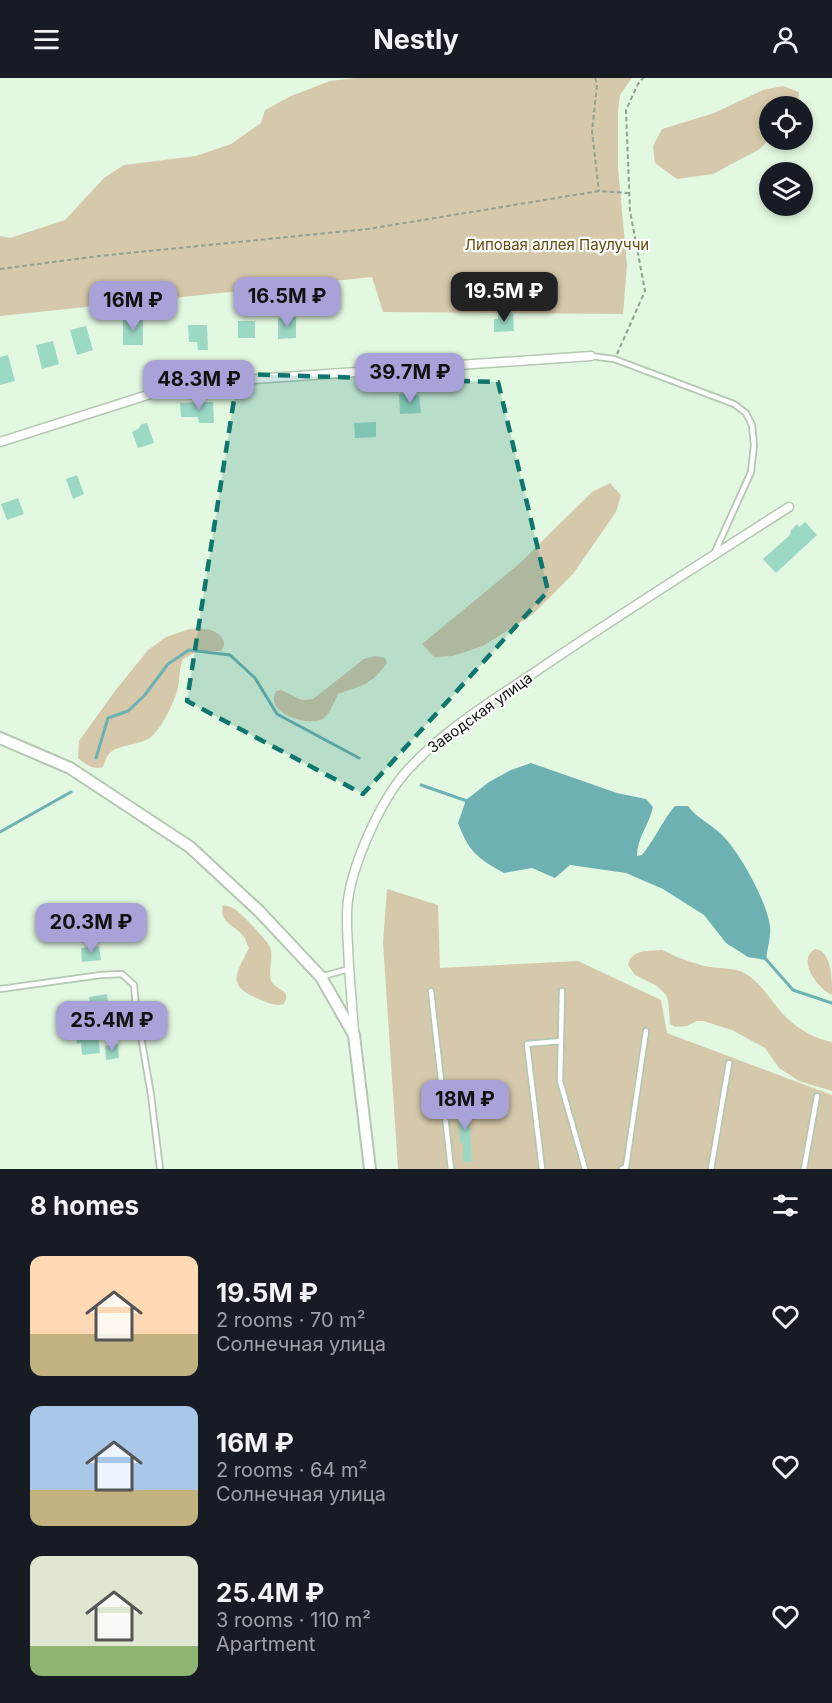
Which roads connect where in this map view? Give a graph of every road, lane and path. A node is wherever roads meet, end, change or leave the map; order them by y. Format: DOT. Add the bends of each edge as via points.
graph roads {
  1 [pos="595,78"];
  2 [pos="643,78"];
  3 [pos="599,191"];
  4 [pos="629,193"];
  5 [pos="0,269"];
  6 [pos="591,356"];
  7 [pos="614,359"];
  8 [pos="0,442"];
  9 [pos="789,507"];
  10 [pos="713,556"];
  11 [pos="0,738"];
  12 [pos="349,969"];
  13 [pos="321,977"];
  14 [pos="0,989"];
  15 [pos="431,991"];
  16 [pos="562,991"];
  17 [pos="646,1031"];
  18 [pos="354,1035"];
  19 [pos="561,1041"];
  20 [pos="729,1063"];
  21 [pos="816,1096"];
  22 [pos="160,1169"];
  23 [pos="370,1169"];
  24 [pos="451,1169"];
  25 [pos="542,1169"];
  26 [pos="585,1169"];
  27 [pos="622,1169"];
  28 [pos="711,1169"];
  29 [pos="804,1169"];
  1 -- 3 [label="path" via="592,132"];
  2 -- 4 [label="path" via="626,110"];
  3 -- 4 [label="path"];
  3 -- 5 [label="path" via="368,230"];
  4 -- 7 [label="path" via="645,291"];
  6 -- 7 [label="lane"];
  6 -- 8 [label="street" via="182,384"];
  7 -- 10 [label="lane" via="734,404 746,413 754,445 751,472"];
  9 -- 10 [label="street, Заводская улица"];
  10 -- 12 [label="street, Заводская улица" via="477,711 404,774 376,819 353,876 348,902"];
  11 -- 13 [label="street" via="70,768 190,847 259,911"];
  12 -- 13 [label="lane"];
  12 -- 18 [label="street, Заводская улица"];
  13 -- 18 [label="street"];
  14 -- 22 [label="lane" via="122,974 134,985"];
  15 -- 24 [label="lane"];
  16 -- 19 [label="lane"];
  17 -- 27 [label="lane" via="626,1167"];
  18 -- 23 [label="street"];
  19 -- 25 [label="lane" via="527,1044"];
  19 -- 26 [label="lane" via="560,1081"];
  20 -- 28 [label="lane"];
  21 -- 29 [label="lane"];
}
